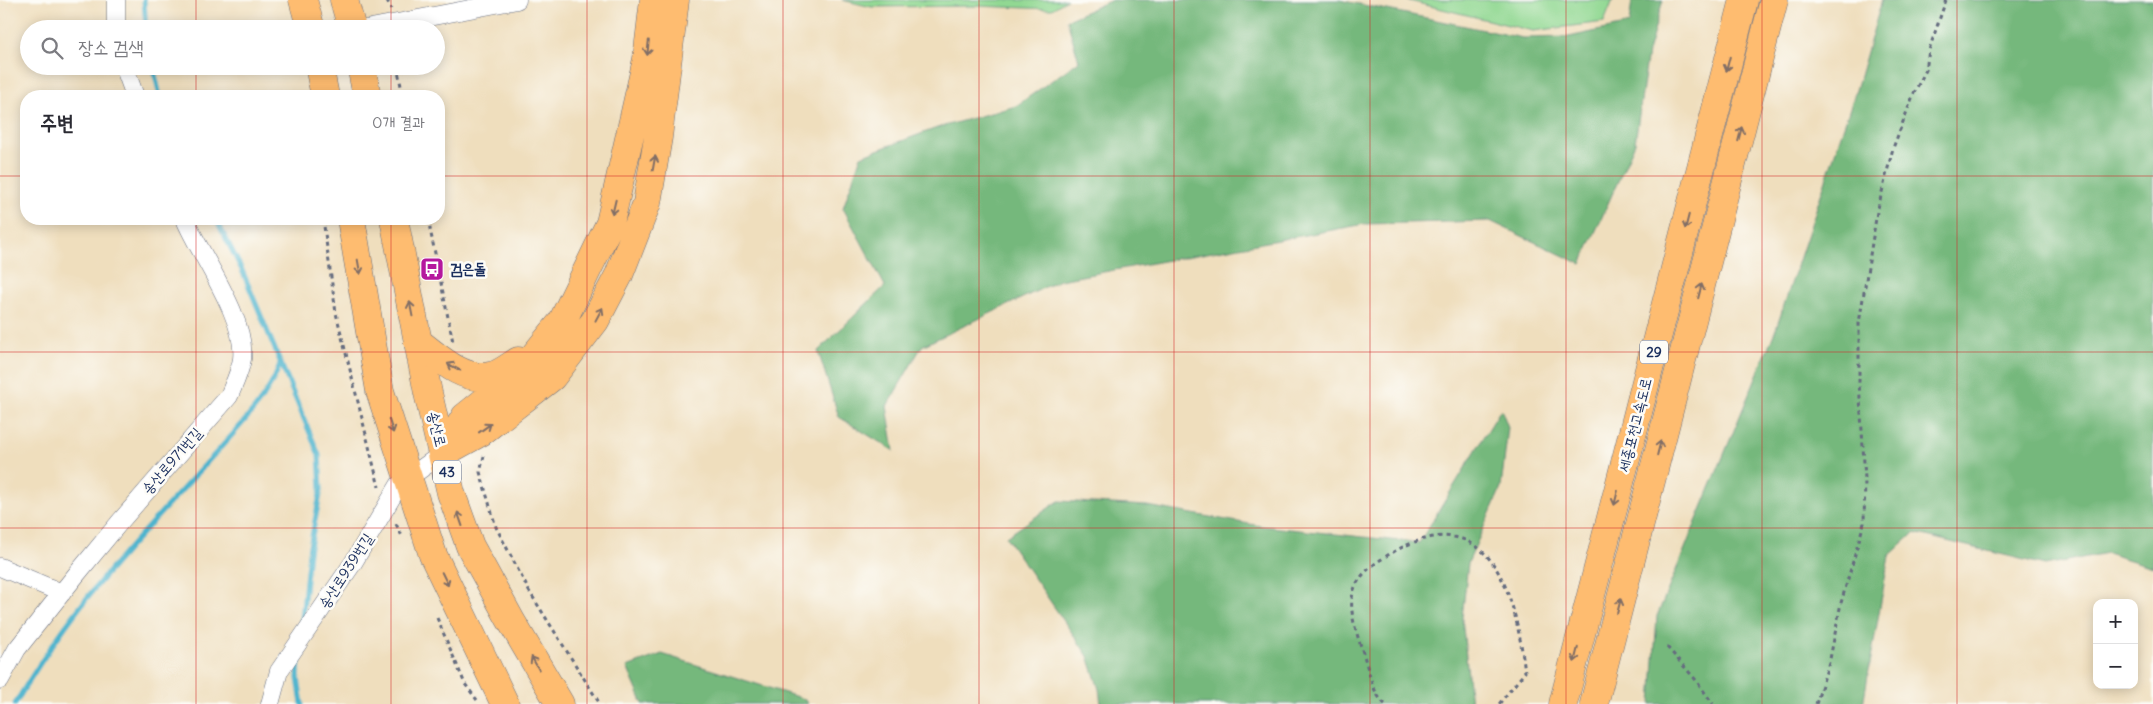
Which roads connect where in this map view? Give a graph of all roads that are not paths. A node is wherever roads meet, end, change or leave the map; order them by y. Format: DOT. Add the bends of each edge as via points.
graph roads {
  1 [pos="116,0"];
  2 [pos="303,0"];
  3 [pos="344,0"];
  4 [pos="517,0"];
  5 [pos="654,0"];
  6 [pos="675,0"];
  7 [pos="1739,0"];
  8 [pos="1744,0"];
  9 [pos="1774,0"];
  10 [pos="116,20"];
  11 [pos="309,20"];
  12 [pos="350,20"];
  13 [pos="413,20"];
  14 [pos="1736,32"];
  15 [pos="127,75"];
  16 [pos="321,75"];
  17 [pos="363,75"];
  18 [pos="133,90"];
  19 [pos="324,90"];
  20 [pos="367,90"];
  21 [pos="187,225"];
  22 [pos="352,225"];
  23 [pos="395,225"];
  24 [pos="555,330"];
  25 [pos="418,342"];
  26 [pos="443,453"];
  27 [pos="408,478"];
  28 [pos="0,567"];
  29 [pos="62,593"];
  30 [pos="0,680"];
  31 [pos="270,704"];
  32 [pos="505,704"];
  33 [pos="560,704"];
  34 [pos="1563,704"];
  35 [pos="1594,704"];
  1 -- 10 [label="street"];
  2 -- 11 [label="main road"];
  3 -- 12 [label="main road"];
  4 -- 13 [label="street"];
  5 -- 24 [label="main road, one-way" via="647,60 610,223 562,322"];
  26 -- 6 [label="main road, one-way" via="477,434 552,377 595,321 619,275 647,203"];
  7 -- 14 [label="main road"];
  8 -- 14 [label="main road, 세종포천고속도로 / 29"];
  35 -- 9 [label="main road, 세종포천고속도로 / 29, one-way"];
  14 -- 34 [label="main road, 세종포천고속도로 / 29, one-way"];
  15 -- 18 [label="street"];
  16 -- 19 [label="main road"];
  17 -- 20 [label="main road"];
  21 -- 29 [label="street, 송산로971번길" via="239,327 242,358 238,376 229,396 118,523"];
  22 -- 27 [label="main road, 43, one-way" via="380,392"];
  25 -- 23 [label="main road, 송산로 / 43, one-way"];
  24 -- 25 [label="main road, one-way" via="519,361 490,376 469,376"];
  24 -- 26 [label="main road" via="521,372 465,417"];
  25 -- 26 [label="main road, 송산로 / 43"];
  26 -- 27 [label="street, 송산로939번길"];
  33 -- 26 [label="main road, 송산로 / 43, one-way" via="470,546 451,493"];
  27 -- 31 [label="street, 송산로939번길" via="399,485 342,580 279,671"];
  27 -- 32 [label="main road, 43, one-way" via="433,555"];
  28 -- 29 [label="street"];
  29 -- 30 [label="street, 송산로971번길" via="17,649"];
}
